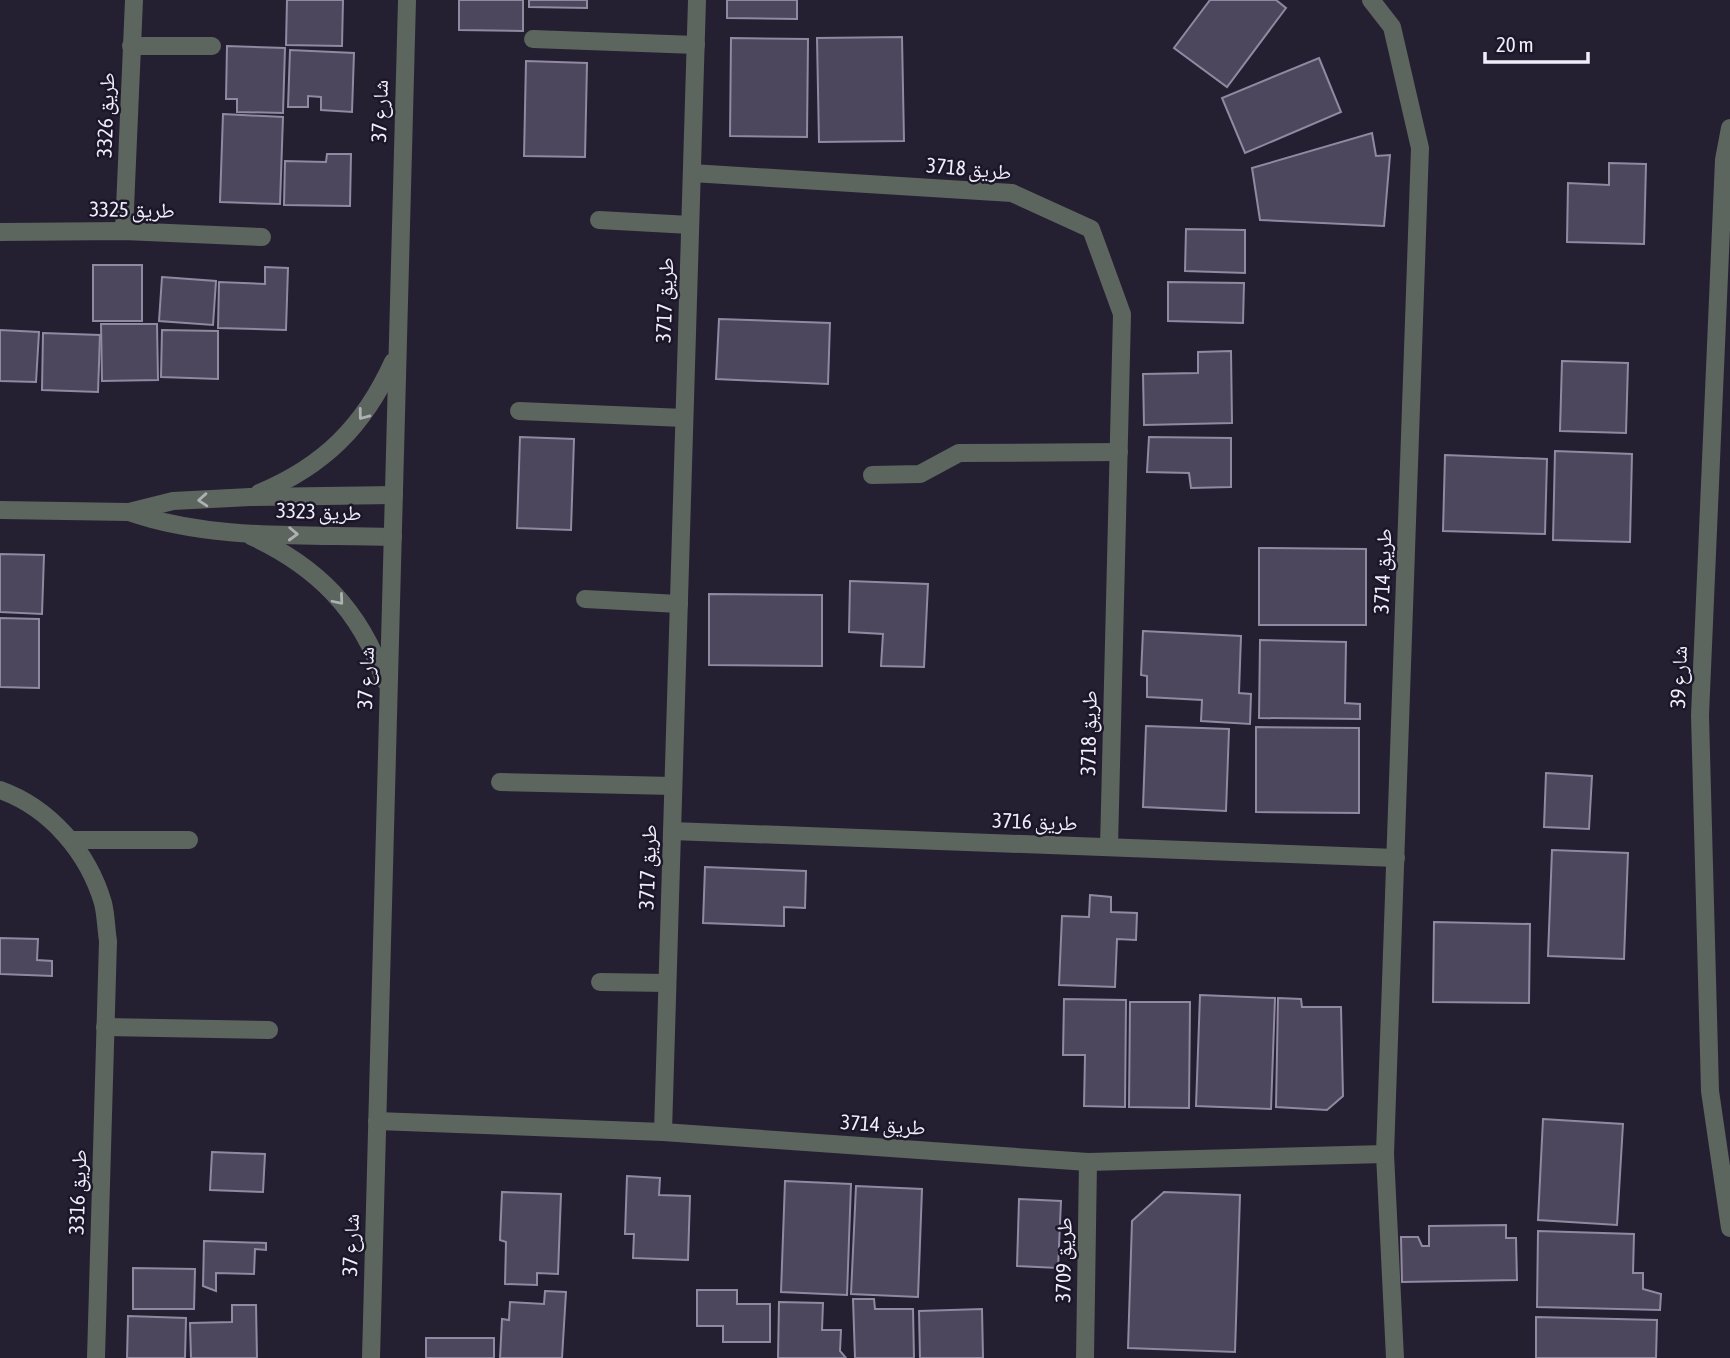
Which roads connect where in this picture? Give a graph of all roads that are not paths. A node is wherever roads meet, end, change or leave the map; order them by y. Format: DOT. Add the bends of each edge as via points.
graph roads {
  1 [pos="134,0"];
  2 [pos="407,0"];
  3 [pos="697,0"];
  4 [pos="1371,0"];
  5 [pos="533,39"];
  6 [pos="696,45"];
  7 [pos="131,46"];
  8 [pos="212,46"];
  9 [pos="1730,128"];
  10 [pos="692,173"];
  11 [pos="599,220"];
  12 [pos="690,225"];
  13 [pos="124,231"];
  14 [pos="0,232"];
  15 [pos="262,237"];
  16 [pos="396,356"];
  17 [pos="519,411"];
  18 [pos="684,418"];
  19 [pos="1119,452"];
  20 [pos="872,475"];
  21 [pos="394,495"];
  22 [pos="250,496"];
  23 [pos="0,510"];
  24 [pos="129,512"];
  25 [pos="244,533"];
  26 [pos="393,537"];
  27 [pos="585,599"];
  28 [pos="679,604"];
  29 [pos="388,695"];
  30 [pos="500,782"];
  31 [pos="673,786"];
  32 [pos="0,790"];
  33 [pos="672,831"];
  34 [pos="189,839"];
  35 [pos="71,840"];
  36 [pos="1109,847"];
  37 [pos="1396,858"];
  38 [pos="600,982"];
  39 [pos="667,983"];
  40 [pos="105,1027"];
  41 [pos="269,1030"];
  42 [pos="377,1121"];
  43 [pos="663,1132"];
  44 [pos="1385,1154"];
  45 [pos="1088,1162"];
  46 [pos="1730,1228"];
  47 [pos="96,1358"];
  48 [pos="371,1358"];
  49 [pos="1085,1358"];
  50 [pos="1395,1358"];
  1 -- 7 [label="street, طريق 3326"];
  2 -- 16 [label="street, شارع 37"];
  3 -- 6 [label="street, طريق 3717"];
  4 -- 37 [label="street, طريق 3714" via="1392,27 1420,148"];
  5 -- 6 [label="street"];
  6 -- 10 [label="street, طريق 3717"];
  7 -- 8 [label="street"];
  7 -- 13 [label="street, طريق 3326"];
  9 -- 46 [label="street, شارع 39" via="1724,160 1700,715 1710,1091"];
  10 -- 12 [label="street, طريق 3717"];
  10 -- 19 [label="street, طريق 3718" via="1012,192 1091,229 1122,314"];
  11 -- 12 [label="street"];
  12 -- 18 [label="street, طريق 3717"];
  13 -- 14 [label="street, طريق 3325"];
  13 -- 15 [label="street, طريق 3325"];
  16 -- 21 [label="street, شارع 37"];
  16 -- 22 [label="street, طريق 3323, one-way" via="363,417 339,443 282,483"];
  17 -- 18 [label="street"];
  18 -- 28 [label="street, طريق 3717"];
  19 -- 20 [label="street" via="958,453 920,474"];
  19 -- 36 [label="street, طريق 3718"];
  21 -- 22 [label="street, طريق 3323"];
  21 -- 26 [label="street, شارع 37"];
  22 -- 24 [label="street, طريق 3323, one-way" via="173,501"];
  23 -- 24 [label="street, طريق 3323"];
  24 -- 25 [label="street, طريق 3323" via="173,524"];
  25 -- 26 [label="street, طريق 3323, one-way"];
  25 -- 29 [label="street, طريق 3323, one-way" via="310,569 337,596 360,626"];
  26 -- 29 [label="street, شارع 37"];
  27 -- 28 [label="street"];
  28 -- 31 [label="street, طريق 3717"];
  29 -- 42 [label="street, شارع 37"];
  30 -- 31 [label="street"];
  31 -- 33 [label="street, طريق 3717"];
  32 -- 35 [label="street, طريق 3316" via="44,814"];
  33 -- 36 [label="street, طريق 3716"];
  33 -- 39 [label="street, طريق 3717"];
  34 -- 35 [label="street"];
  35 -- 40 [label="street, طريق 3316" via="91,871 103,905 108,941"];
  36 -- 37 [label="street, طريق 3716"];
  37 -- 44 [label="street, طريق 3714"];
  38 -- 39 [label="street"];
  39 -- 43 [label="street, طريق 3717"];
  40 -- 41 [label="street"];
  40 -- 47 [label="street, طريق 3316"];
  42 -- 43 [label="street, طريق 3714"];
  42 -- 48 [label="street, شارع 37"];
  43 -- 45 [label="street, طريق 3714"];
  44 -- 45 [label="street, طريق 3714"];
  44 -- 50 [label="street, طريق 3714"];
  45 -- 49 [label="street, طريق 3709"];
}
